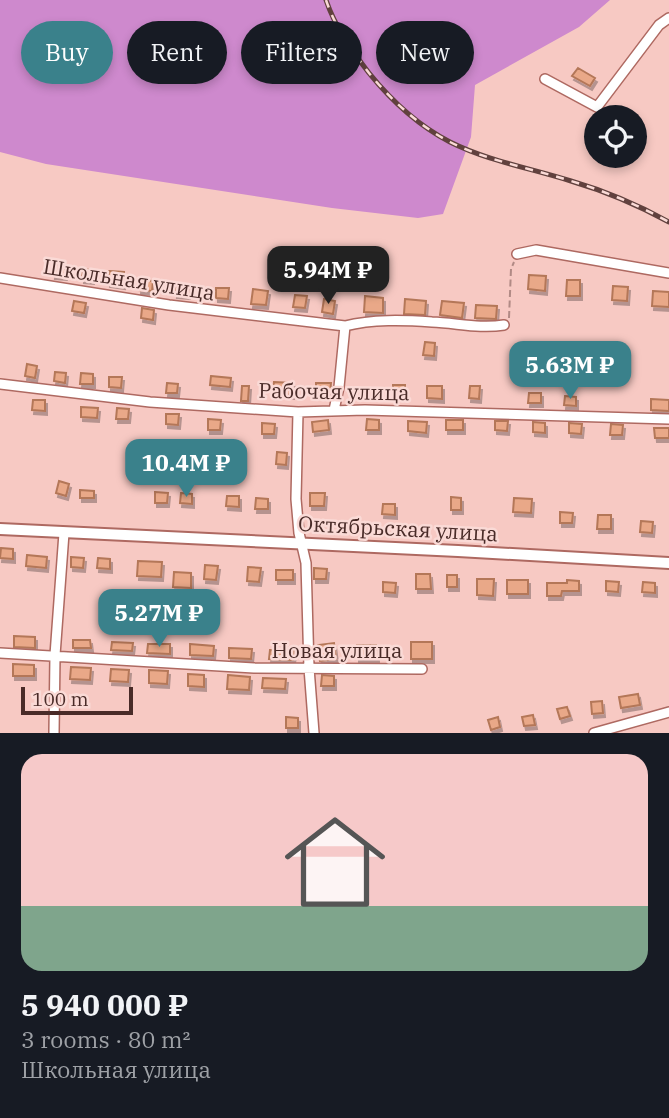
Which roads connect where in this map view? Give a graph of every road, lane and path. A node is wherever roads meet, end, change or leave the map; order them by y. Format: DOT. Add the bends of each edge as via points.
graph roads {
  1 [pos="669,18"];
  2 [pos="545,79"];
  3 [pos="517,254"];
  4 [pos="669,273"];
  5 [pos="0,278"];
  6 [pos="504,325"];
  7 [pos="345,326"];
  8 [pos="0,384"];
  9 [pos="334,410"];
  10 [pos="298,412"];
  11 [pos="669,418"];
  12 [pos="0,529"];
  13 [pos="64,533"];
  14 [pos="301,544"];
  15 [pos="669,563"];
  16 [pos="0,653"];
  17 [pos="55,655"];
  18 [pos="309,668"];
  19 [pos="422,669"];
  20 [pos="669,712"];
  21 [pos="54,733"];
  22 [pos="314,733"];
  23 [pos="594,733"];
  1 -- 2 [label="street" via="597,107"];
  3 -- 4 [label="street" via="536,250"];
  3 -- 6 [label="path" via="511,269 509,319"];
  5 -- 7 [label="street, Школьная улица"];
  6 -- 7 [label="street, Школьная улица" via="488,328 369,320"];
  7 -- 9 [label="street"];
  8 -- 10 [label="street, Рабочая улица" via="150,402"];
  9 -- 10 [label="street, Рабочая улица"];
  9 -- 11 [label="street, Рабочая улица"];
  10 -- 14 [label="street" via="296,499"];
  12 -- 13 [label="street, Октябрьская улица"];
  13 -- 14 [label="street, Октябрьская улица"];
  13 -- 17 [label="street"];
  14 -- 15 [label="street, Октябрьская улица"];
  14 -- 18 [label="street" via="306,563"];
  16 -- 17 [label="street, Новая улица"];
  17 -- 18 [label="street, Новая улица"];
  17 -- 21 [label="street"];
  18 -- 19 [label="street, Новая улица"];
  18 -- 22 [label="street"];
  20 -- 23 [label="street"];
}
